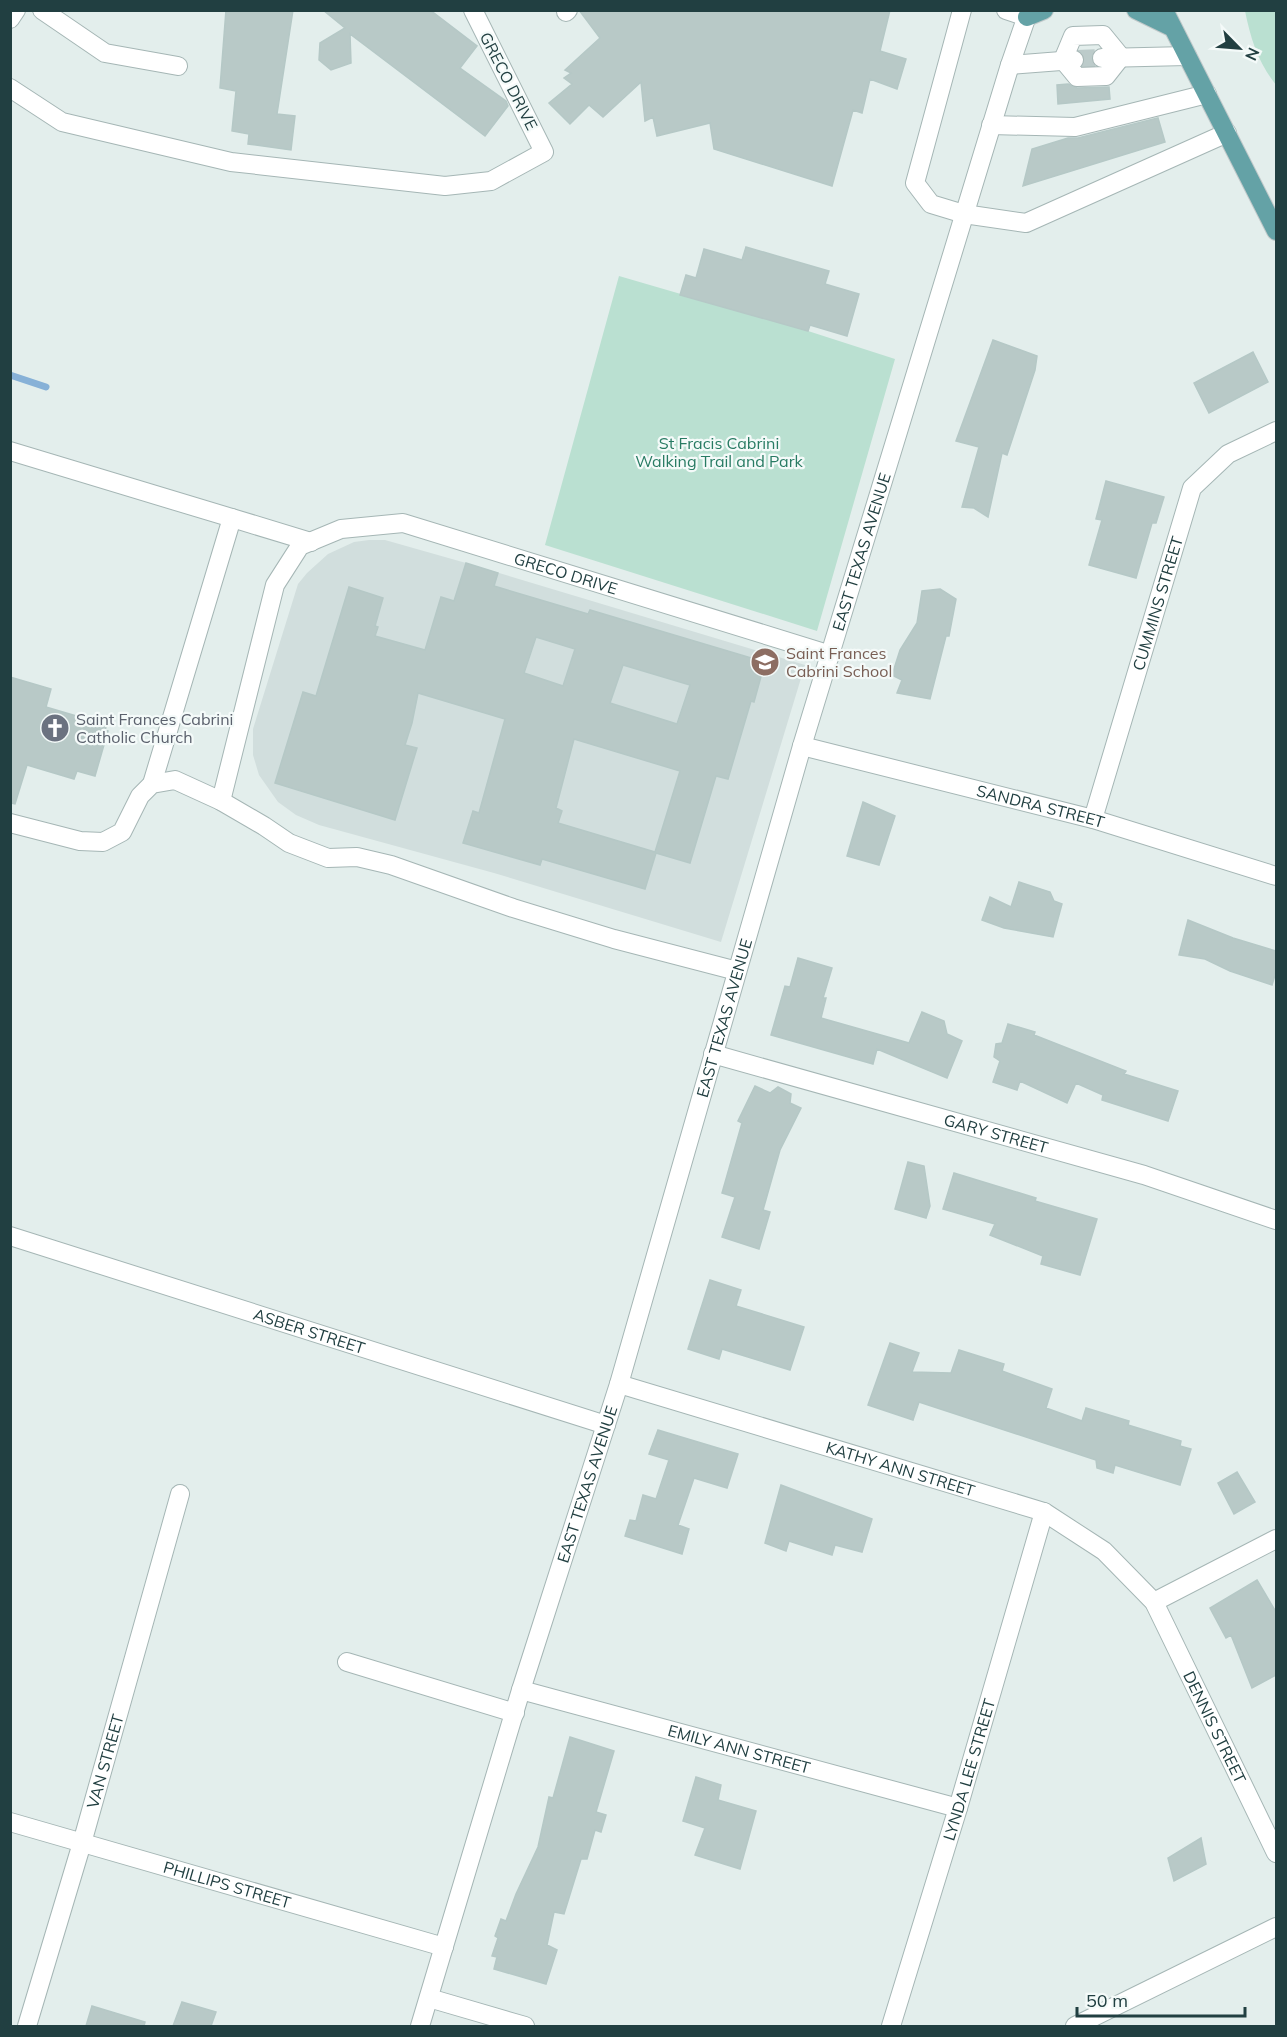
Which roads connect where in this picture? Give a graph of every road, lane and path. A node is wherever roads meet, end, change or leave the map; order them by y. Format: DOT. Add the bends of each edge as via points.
graph roads {
  1 [pos="16,10"];
  2 [pos="42,10"];
  3 [pos="473,10"];
  4 [pos="962,10"];
  5 [pos="1006,10"];
  6 [pos="1044,10"];
  7 [pos="1136,10"];
  8 [pos="1164,10"];
  9 [pos="1028,14"];
  10 [pos="10,19"];
  11 [pos="1173,28"];
  12 [pos="1187,56"];
  13 [pos="1121,57"];
  14 [pos="1102,58"];
  15 [pos="1070,60"];
  16 [pos="1010,65"];
  17 [pos="178,66"];
  18 [pos="10,88"];
  19 [pos="1207,94"];
  20 [pos="991,125"];
  21 [pos="1227,133"];
  22 [pos="964,214"];
  23 [pos="1276,231"];
  24 [pos="1276,431"];
  25 [pos="10,452"];
  26 [pos="232,518"];
  27 [pos="306,544"];
  28 [pos="831,655"];
  29 [pos="802,747"];
  30 [pos="152,784"];
  31 [pos="221,801"];
  32 [pos="1093,819"];
  33 [pos="10,823"];
  34 [pos="1276,876"];
  35 [pos="737,971"];
  36 [pos="713,1054"];
  37 [pos="1276,1220"];
  38 [pos="10,1236"];
  39 [pos="619,1384"];
  40 [pos="606,1425"];
  41 [pos="180,1494"];
  42 [pos="1044,1512"];
  43 [pos="1276,1539"];
  44 [pos="1154,1602"];
  45 [pos="347,1662"];
  46 [pos="521,1690"];
  47 [pos="515,1713"];
  48 [pos="958,1808"];
  49 [pos="10,1822"];
  50 [pos="82,1842"];
  51 [pos="1276,1853"];
  52 [pos="1276,1927"];
  53 [pos="444,1947"];
  54 [pos="429,1998"];
  55 [pos="27,2026"];
  56 [pos="420,2026"];
  57 [pos="525,2026"];
  58 [pos="891,2026"];
  59 [pos="1075,2026"];
  1 -- 10 [label="street"];
  2 -- 17 [label="street" via="105,53"];
  3 -- 18 [label="street, GRECO DRIVE" via="544,152 491,181 445,186 231,162 63,122"];
  4 -- 22 [label="street" via="915,183 931,204"];
  5 -- 9 [label="street"];
  6 -- 9 [label="main road"];
  7 -- 11 [label="main road"];
  8 -- 11 [label="main road"];
  9 -- 16 [label="street, EAST TEXAS AVENUE"];
  11 -- 12 [label="main road"];
  12 -- 13 [label="street"];
  12 -- 19 [label="main road"];
  13 -- 14 [label="street"];
  13 -- 15 [label="street" via="1106,76 1077,77"];
  13 -- 15 [label="street" via="1103,35 1073,36"];
  15 -- 16 [label="street"];
  16 -- 20 [label="street, EAST TEXAS AVENUE"];
  19 -- 20 [label="street" via="1075,127"];
  19 -- 21 [label="main road"];
  20 -- 22 [label="street, EAST TEXAS AVENUE"];
  21 -- 22 [label="street" via="1026,223"];
  21 -- 23 [label="main road"];
  22 -- 28 [label="street, EAST TEXAS AVENUE"];
  24 -- 32 [label="street, CUMMINS STREET" via="1228,454 1192,488"];
  25 -- 26 [label="street"];
  26 -- 27 [label="street"];
  26 -- 30 [label="street"];
  27 -- 28 [label="street, GRECO DRIVE" via="341,529 403,523"];
  27 -- 31 [label="street" via="275,585"];
  28 -- 29 [label="street, EAST TEXAS AVENUE"];
  29 -- 32 [label="street, SANDRA STREET"];
  29 -- 35 [label="street, EAST TEXAS AVENUE"];
  30 -- 31 [label="street" via="175,780"];
  30 -- 33 [label="street" via="140,796 122,832 103,842 80,841"];
  31 -- 35 [label="street" via="290,843 328,858 357,857 391,866 614,939"];
  32 -- 34 [label="street, SANDRA STREET"];
  35 -- 36 [label="street, EAST TEXAS AVENUE"];
  36 -- 37 [label="street, GARY STREET" via="1144,1175"];
  36 -- 39 [label="street, EAST TEXAS AVENUE"];
  38 -- 40 [label="street, ASBER STREET"];
  39 -- 40 [label="street, EAST TEXAS AVENUE"];
  39 -- 42 [label="street, KATHY ANN STREET"];
  40 -- 46 [label="street, EAST TEXAS AVENUE"];
  41 -- 50 [label="street, VAN STREET"];
  42 -- 44 [label="street, KATHY ANN STREET" via="1104,1551"];
  42 -- 48 [label="street, LYNDA LEE STREET"];
  43 -- 44 [label="street"];
  44 -- 51 [label="street, DENNIS STREET"];
  45 -- 47 [label="street"];
  46 -- 47 [label="street, EAST TEXAS AVENUE"];
  46 -- 48 [label="street, EMILY ANN STREET"];
  47 -- 53 [label="street, EAST TEXAS AVENUE"];
  48 -- 58 [label="street, LYNDA LEE STREET"];
  49 -- 50 [label="street, PHILLIPS STREET"];
  50 -- 53 [label="street, PHILLIPS STREET"];
  50 -- 55 [label="street, VAN STREET"];
  52 -- 59 [label="street"];
  53 -- 54 [label="street, EAST TEXAS AVENUE"];
  54 -- 56 [label="street, EAST TEXAS AVENUE"];
  54 -- 57 [label="street"];
}
